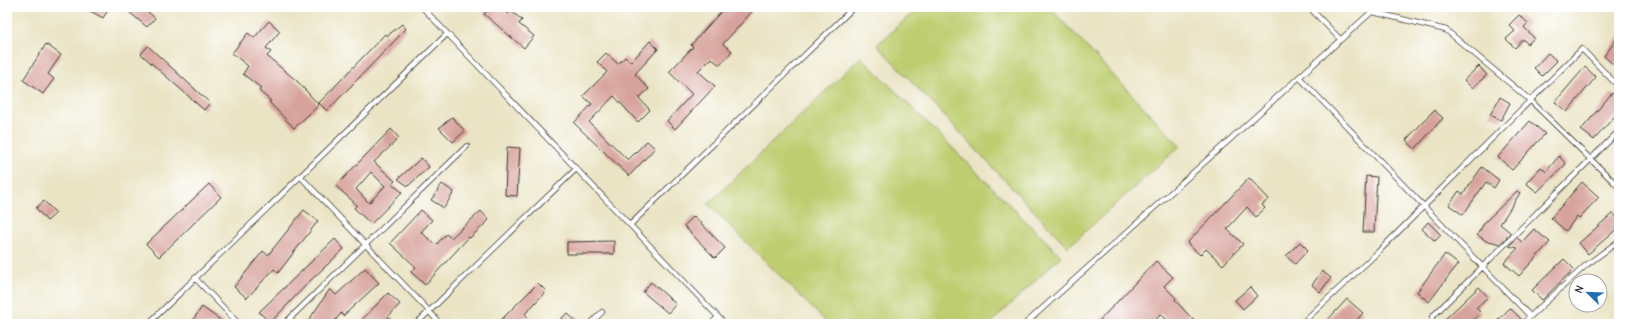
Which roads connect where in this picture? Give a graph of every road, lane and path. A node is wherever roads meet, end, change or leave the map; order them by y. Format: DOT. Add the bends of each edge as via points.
graph roads {
  1 [pos="422,7"];
  2 [pos="854,7"];
  3 [pos="1308,7"];
  4 [pos="1377,7"];
  5 [pos="1373,12"];
  6 [pos="447,34"];
  7 [pos="1340,39"];
  8 [pos="1299,77"];
  9 [pos="1619,87"];
  10 [pos="1531,101"];
  11 [pos="1619,131"];
  12 [pos="467,146"];
  13 [pos="1591,159"];
  14 [pos="576,169"];
  15 [pos="300,176"];
  16 [pos="1619,187"];
  17 [pos="1425,206"];
  18 [pos="630,225"];
  19 [pos="1619,241"];
  20 [pos="366,245"];
  21 [pos="1483,267"];
  22 [pos="195,278"];
  23 [pos="429,311"];
  24 [pos="602,312"];
  25 [pos="1530,316"];
  26 [pos="718,317"];
  27 [pos="1432,317"];
  28 [pos="148,324"];
  29 [pos="239,324"];
  30 [pos="284,324"];
  31 [pos="416,324"];
  32 [pos="440,324"];
  33 [pos="590,324"];
  34 [pos="712,324"];
  35 [pos="725,324"];
  36 [pos="1025,324"];
  37 [pos="1301,324"];
  38 [pos="1522,324"];
  1 -- 6 [label="lane"];
  2 -- 18 [label="lane"];
  3 -- 7 [label="lane"];
  4 -- 5 [label="lane"];
  5 -- 7 [label="lane"];
  5 -- 10 [label="lane" via="1446,30"];
  6 -- 14 [label="lane"];
  6 -- 15 [label="lane"];
  7 -- 8 [label="lane"];
  8 -- 17 [label="lane"];
  8 -- 36 [label="lane"];
  9 -- 10 [label="lane" via="1582,49"];
  10 -- 13 [label="lane"];
  10 -- 17 [label="lane"];
  11 -- 13 [label="lane"];
  12 -- 20 [label="lane"];
  13 -- 16 [label="lane"];
  13 -- 21 [label="lane"];
  14 -- 18 [label="lane"];
  14 -- 23 [label="lane"];
  15 -- 20 [label="lane"];
  15 -- 22 [label="lane"];
  17 -- 21 [label="lane"];
  17 -- 37 [label="lane"];
  18 -- 26 [label="lane"];
  19 -- 25 [label="lane" via="1585,266"];
  20 -- 23 [label="lane"];
  20 -- 30 [label="lane"];
  21 -- 25 [label="lane"];
  21 -- 27 [label="lane"];
  22 -- 28 [label="lane"];
  22 -- 29 [label="lane"];
  23 -- 31 [label="lane"];
  23 -- 32 [label="lane"];
  24 -- 33 [label="lane"];
  25 -- 38 [label="lane"];
  26 -- 34 [label="lane"];
  26 -- 35 [label="lane"];
}
